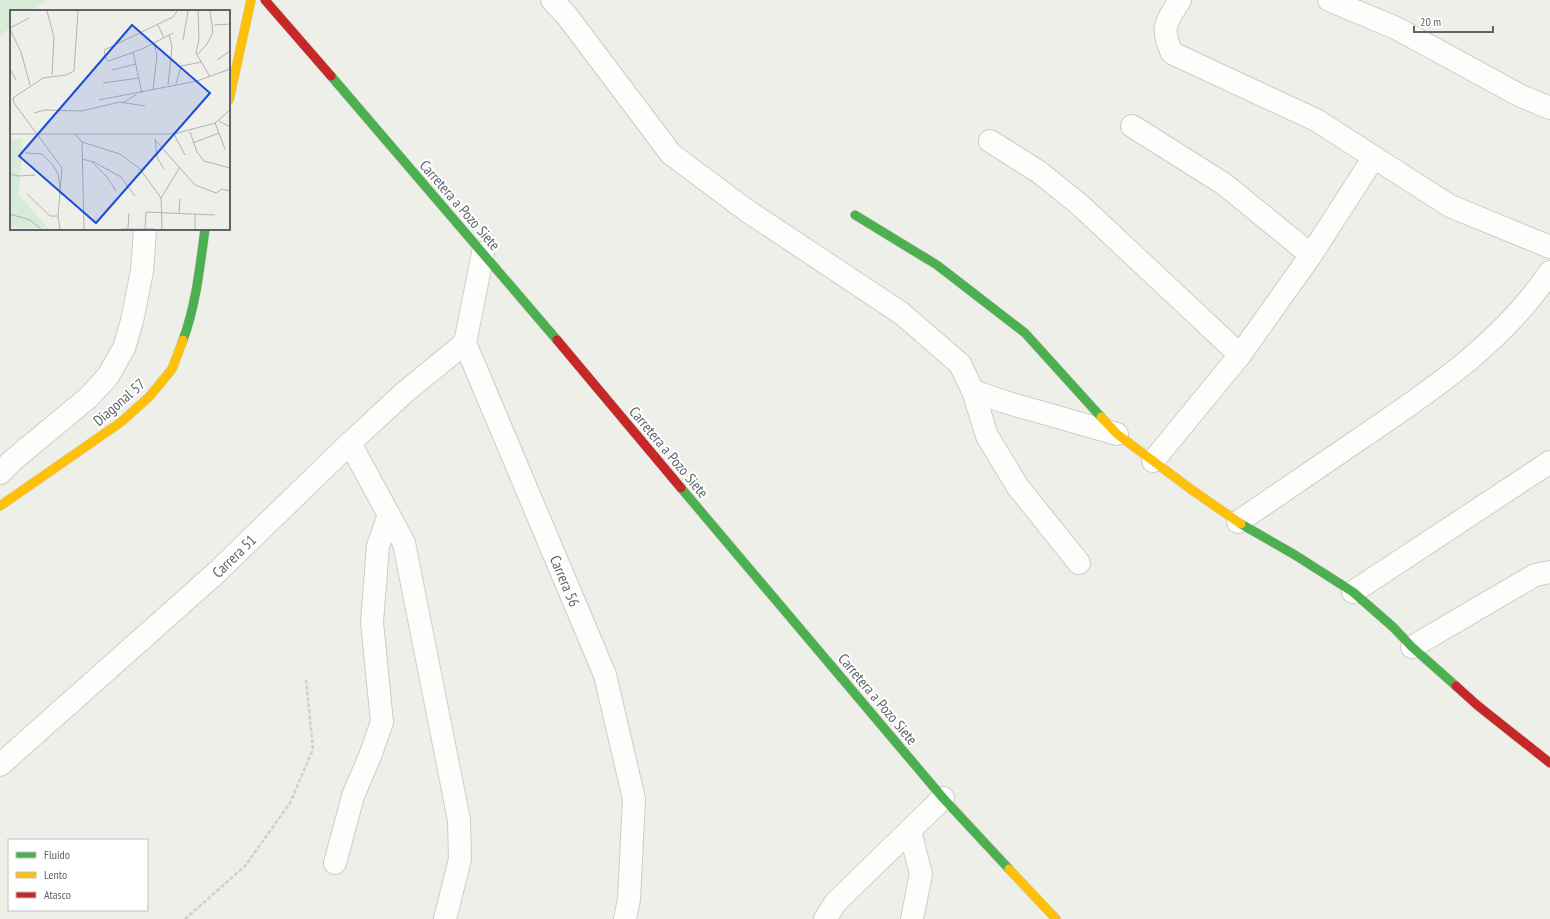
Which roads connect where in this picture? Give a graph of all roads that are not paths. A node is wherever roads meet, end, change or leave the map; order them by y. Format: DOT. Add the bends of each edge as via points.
graph roads {
  1 [pos="251,0"];
  2 [pos="265,0"];
  3 [pos="552,0"];
  4 [pos="1180,0"];
  5 [pos="1329,0"];
  6 [pos="230,95"];
  7 [pos="1550,108"];
  8 [pos="1132,126"];
  9 [pos="990,140"];
  10 [pos="1374,157"];
  11 [pos="855,215"];
  12 [pos="145,230"];
  13 [pos="205,230"];
  14 [pos="1550,247"];
  15 [pos="483,253"];
  16 [pos="1311,254"];
  17 [pos="1550,272"];
  18 [pos="465,343"];
  19 [pos="1240,355"];
  20 [pos="973,391"];
  21 [pos="1117,434"];
  22 [pos="350,443"];
  23 [pos="1153,461"];
  24 [pos="1550,462"];
  25 [pos="0,473"];
  26 [pos="0,506"];
  27 [pos="389,515"];
  28 [pos="1238,522"];
  29 [pos="1079,563"];
  30 [pos="1550,572"];
  31 [pos="1353,592"];
  32 [pos="1408,642"];
  33 [pos="1550,763"];
  34 [pos="0,764"];
  35 [pos="943,798"];
  36 [pos="910,830"];
  37 [pos="335,863"];
  38 [pos="445,919"];
  39 [pos="625,919"];
  40 [pos="825,919"];
  41 [pos="912,919"];
  42 [pos="1056,919"];
  1 -- 6 [label="street"];
  2 -- 15 [label="street, Carretera a Pozo Siete"];
  3 -- 20 [label="street" via="567,16 671,154 746,210 901,313 960,364"];
  4 -- 10 [label="street" via="1166,24 1166,39 1172,53 1316,120"];
  5 -- 7 [label="street" via="1396,28 1521,96"];
  8 -- 16 [label="street" via="1224,184"];
  9 -- 19 [label="street" via="1039,172 1080,205"];
  10 -- 14 [label="street" via="1450,206"];
  10 -- 16 [label="street"];
  11 -- 21 [label="street" via="937,265 1025,333"];
  12 -- 25 [label="street" via="142,271 132,321 124,348 108,376 89,397"];
  13 -- 26 [label="street, Diagonal 57" via="187,330 172,369 149,397 121,422"];
  15 -- 18 [label="street"];
  15 -- 35 [label="street, Carretera a Pozo Siete"];
  16 -- 19 [label="street"];
  17 -- 28 [label="street" via="1496,336 1427,393"];
  18 -- 22 [label="street, Carrera 51" via="405,392"];
  18 -- 39 [label="street, Carrera 56" via="605,675 634,799 629,899"];
  19 -- 23 [label="street"];
  20 -- 21 [label="street"];
  20 -- 29 [label="street" via="987,436 1018,487"];
  21 -- 23 [label="street"];
  22 -- 27 [label="street"];
  22 -- 34 [label="street, Carrera 51" via="216,574"];
  23 -- 28 [label="street"];
  24 -- 31 [label="street"];
  27 -- 37 [label="street" via="378,546 372,622 382,722 353,796"];
  27 -- 38 [label="street" via="404,543 459,820 460,859"];
  28 -- 31 [label="street"];
  30 -- 32 [label="street" via="1535,574"];
  31 -- 32 [label="street"];
  32 -- 33 [label="street" via="1477,705"];
  35 -- 36 [label="street"];
  35 -- 42 [label="street, Carretera a Pozo Siete"];
  36 -- 40 [label="street" via="836,902"];
  36 -- 41 [label="street" via="921,874"];
}
